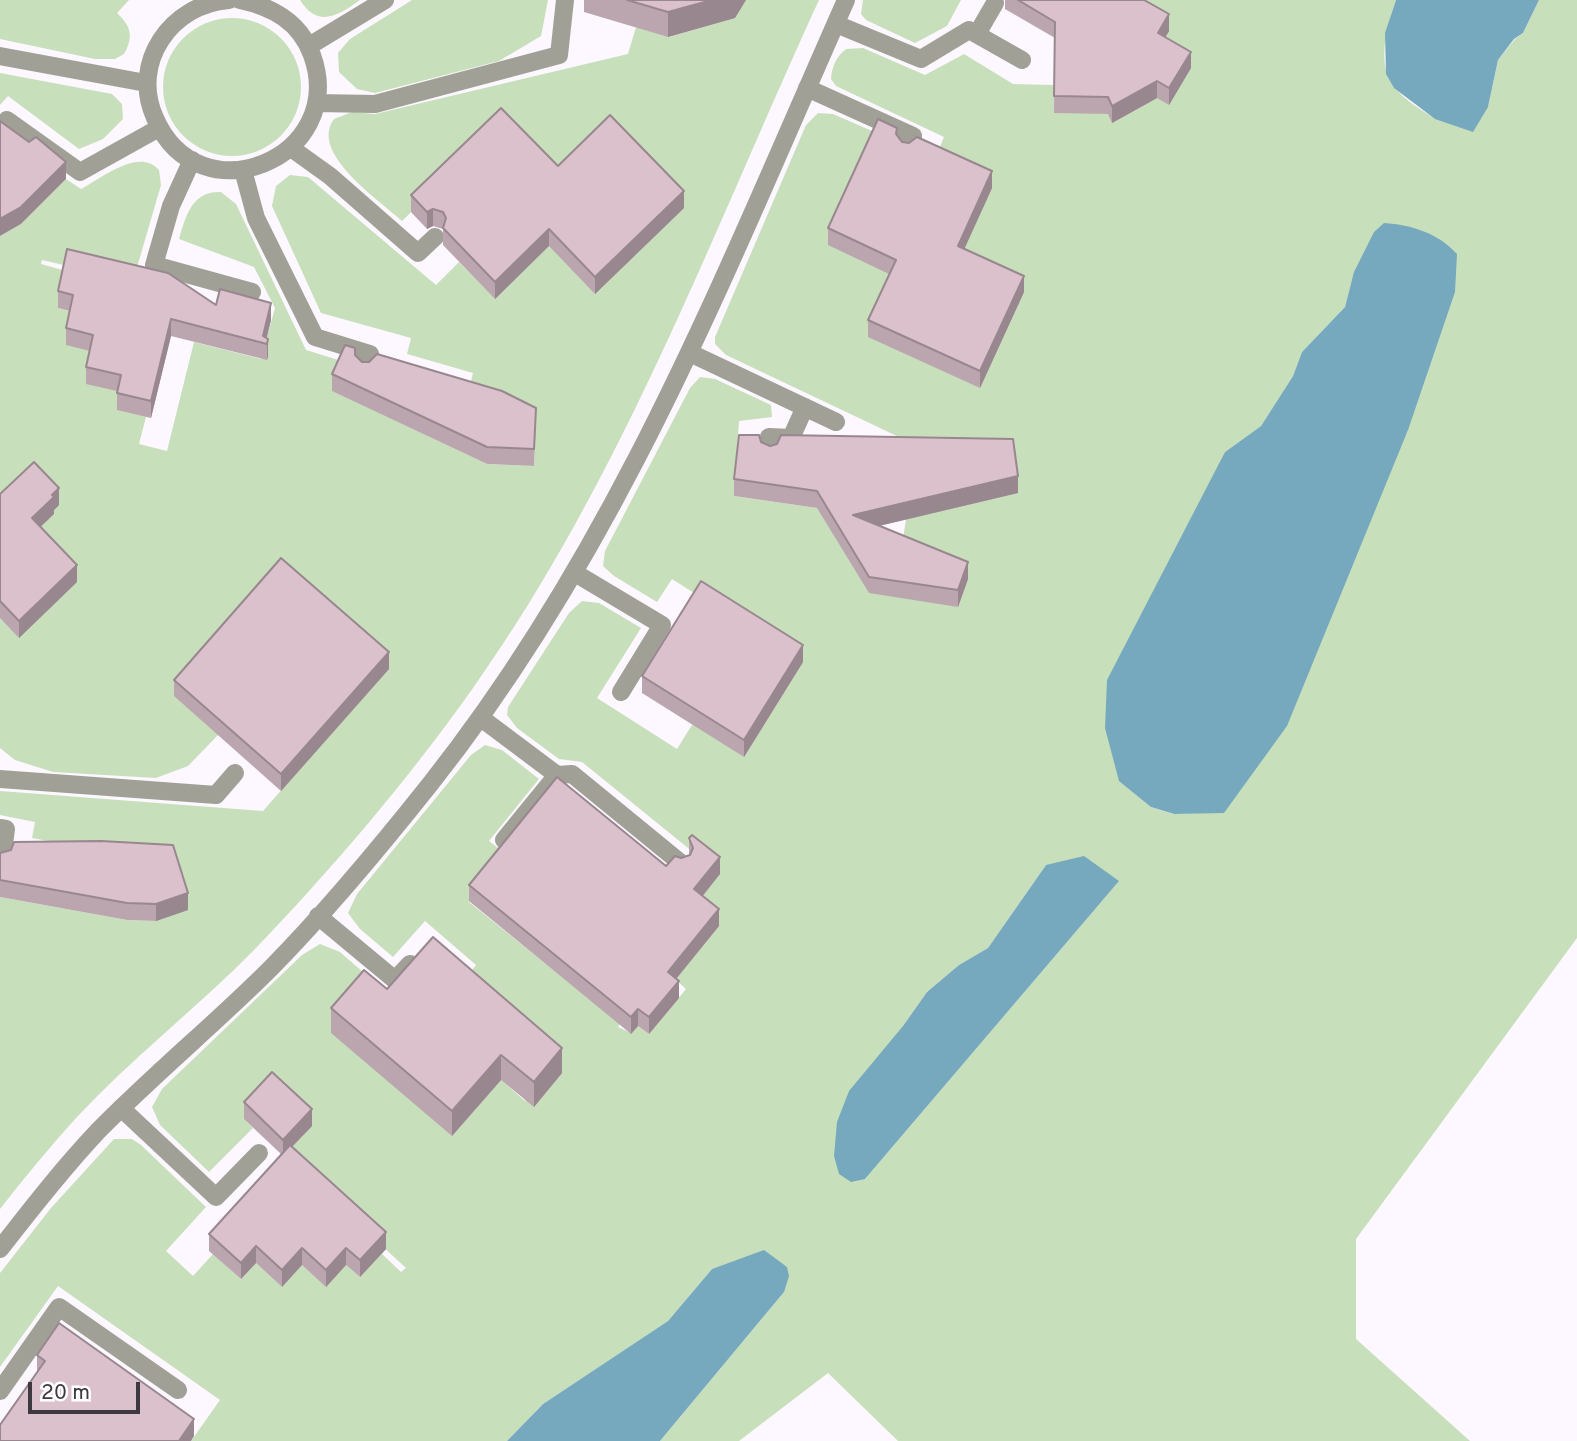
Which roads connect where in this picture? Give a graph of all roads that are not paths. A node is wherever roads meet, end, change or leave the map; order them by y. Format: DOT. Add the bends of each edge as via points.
graph roads {
  1 [pos="221,0"];
  2 [pos="229,0"];
  3 [pos="240,0"];
  4 [pos="385,0"];
  5 [pos="565,0"];
  6 [pos="846,0"];
  7 [pos="995,3"];
  8 [pos="272,4"];
  9 [pos="836,24"];
  10 [pos="977,34"];
  11 [pos="309,46"];
  12 [pos="0,56"];
  13 [pos="1022,60"];
  14 [pos="146,83"];
  15 [pos="807,88"];
  16 [pos="316,103"];
  17 [pos="7,120"];
  18 [pos="159,128"];
  19 [pos="291,148"];
  20 [pos="907,149"];
  21 [pos="192,160"];
  22 [pos="243,170"];
  23 [pos="435,237"];
  24 [pos="252,292"];
  25 [pos="690,353"];
  26 [pos="366,368"];
  27 [pos="805,407"];
  28 [pos="836,422"];
  29 [pos="770,452"];
  30 [pos="575,573"];
  31 [pos="621,692"];
  32 [pos="481,718"];
  33 [pos="235,773"];
  34 [pos="556,775"];
  35 [pos="0,779"];
  36 [pos="0,828"];
  37 [pos="504,840"];
  38 [pos="2,859"];
  39 [pos="682,864"];
  40 [pos="318,916"];
  41 [pos="423,949"];
  42 [pos="121,1108"];
  43 [pos="259,1153"];
  44 [pos="0,1249"];
  45 [pos="178,1390"];
  46 [pos="0,1391"];
  1 -- 2 [label="street"];
  1 -- 14 [label="street" via="194,8 175,21 160,38"];
  3 -- 8 [label="street"];
  4 -- 11 [label="street"];
  5 -- 16 [label="street" via="559,55 375,104"];
  6 -- 9 [label="street"];
  7 -- 10 [label="street"];
  8 -- 11 [label="street"];
  9 -- 10 [label="street" via="921,59 969,30"];
  9 -- 15 [label="street"];
  10 -- 13 [label="street"];
  11 -- 16 [label="street" via="316,68"];
  12 -- 14 [label="street"];
  14 -- 18 [label="street" via="148,103"];
  15 -- 20 [label="street" via="913,136"];
  15 -- 25 [label="street"];
  16 -- 19 [label="street" via="304,132"];
  17 -- 18 [label="street" via="80,173"];
  18 -- 21 [label="street" via="168,142"];
  19 -- 22 [label="street" via="268,163"];
  19 -- 23 [label="street" via="418,253"];
  21 -- 22 [label="street" via="227,171"];
  21 -- 24 [label="street" via="171,206 154,265"];
  22 -- 26 [label="street" via="256,218 315,337 370,354"];
  25 -- 27 [label="street"];
  25 -- 30 [label="street" via="639,459"];
  27 -- 28 [label="street"];
  27 -- 29 [label="street" via="791,438 769,437"];
  30 -- 31 [label="street" via="663,625"];
  30 -- 32 [label="street"];
  32 -- 34 [label="street"];
  32 -- 40 [label="street"];
  33 -- 35 [label="street" via="216,795"];
  34 -- 37 [label="street"];
  34 -- 39 [label="street" via="572,774"];
  36 -- 38 [label="street" via="6,829"];
  40 -- 41 [label="street" via="395,980 413,972"];
  40 -- 42 [label="street" via="270,968"];
  42 -- 43 [label="street" via="216,1197"];
  42 -- 44 [label="street"];
  45 -- 46 [label="street" via="59,1307"];
}
